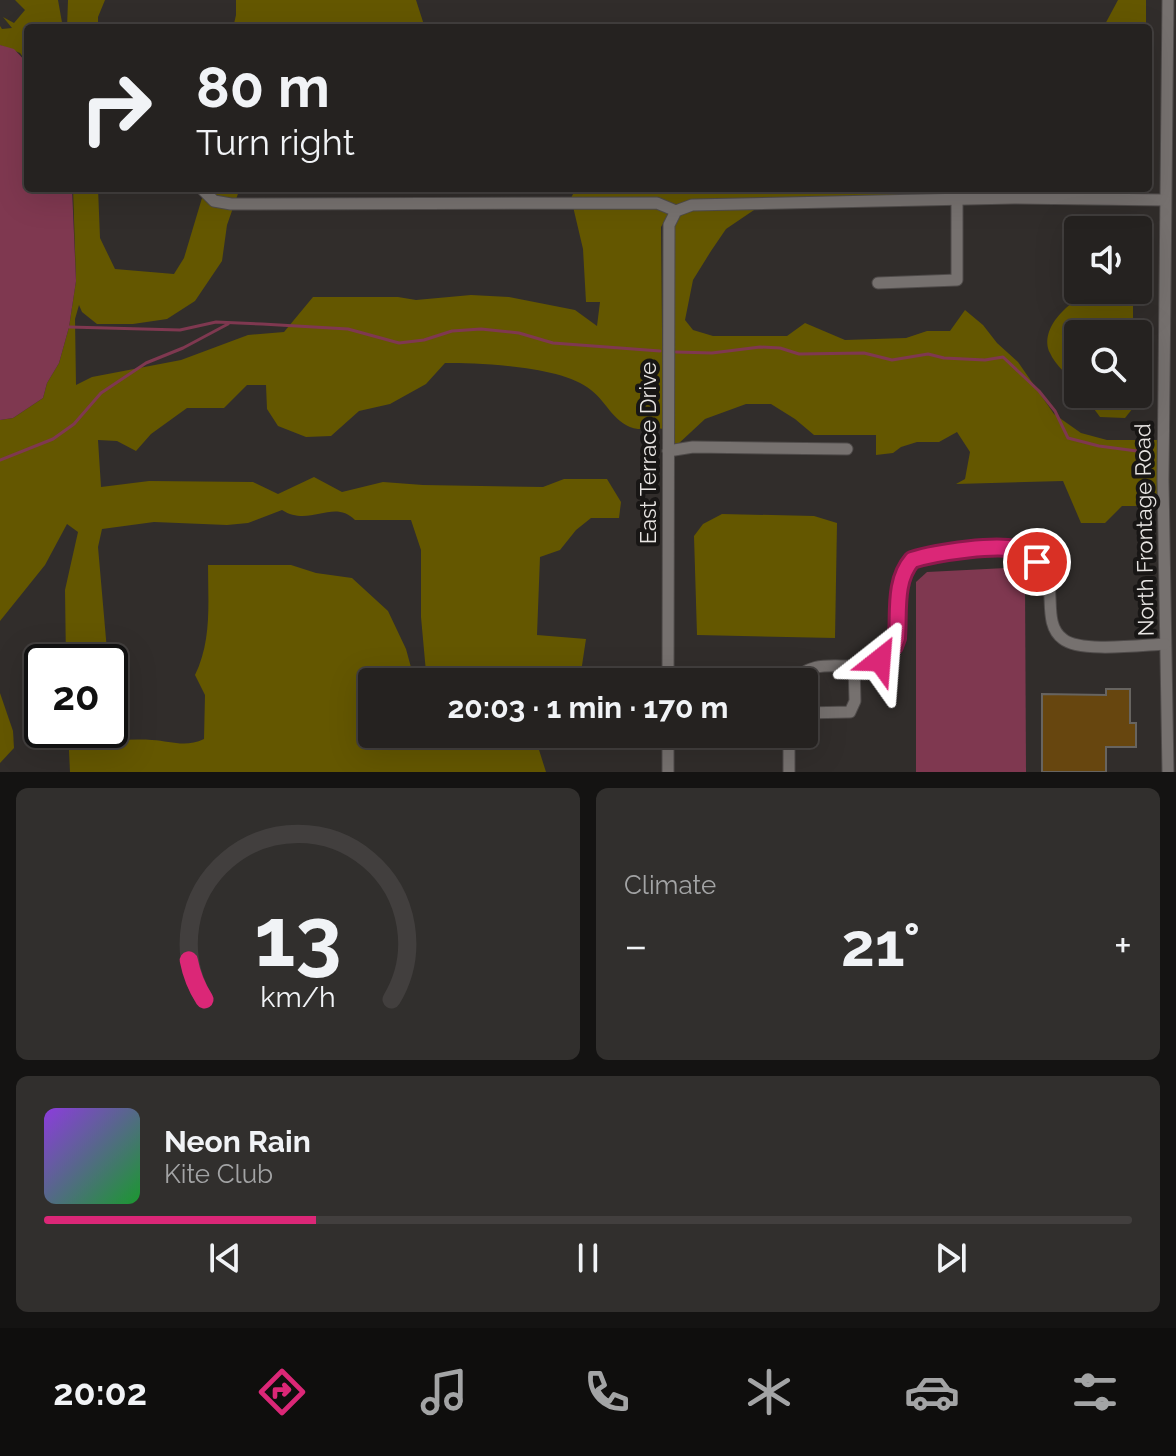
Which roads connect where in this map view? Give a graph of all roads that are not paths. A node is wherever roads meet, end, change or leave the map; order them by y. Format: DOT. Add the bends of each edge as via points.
graph roads {
  1 [pos="1168,0"];
  2 [pos="205,192"];
  3 [pos="576,192"];
  4 [pos="957,199"];
  5 [pos="1164,200"];
  6 [pos="573,203"];
  7 [pos="676,211"];
  8 [pos="878,283"];
  9 [pos="847,449"];
  10 [pos="668,451"];
  11 [pos="1165,644"];
  12 [pos="854,665"];
  13 [pos="668,668"];
  14 [pos="809,668"];
  15 [pos="818,713"];
  16 [pos="668,748"];
  17 [pos="789,748"];
  18 [pos="668,772"];
  19 [pos="789,772"];
  20 [pos="1168,772"];
  1 -- 5 [label="street, North Frontage Road"];
  2 -- 6 [label="street" via="214,201 231,204"];
  3 -- 6 [label="street"];
  4 -- 5 [label="street"];
  4 -- 7 [label="street" via="692,205"];
  4 -- 8 [label="street" via="957,280"];
  5 -- 11 [label="street, North Frontage Road"];
  6 -- 7 [label="street" via="657,203"];
  7 -- 10 [label="street, East Terrace Drive" via="669,225"];
  9 -- 10 [label="street"];
  10 -- 13 [label="street, East Terrace Drive"];
  11 -- 12 [label="street" via="1084,646 1063,639 1053,624 1044,569 1022,551 993,548 912,560 900,583 894,646 880,660"];
  11 -- 20 [label="street, North Frontage Road"];
  12 -- 14 [label="street"];
  12 -- 15 [label="street" via="855,701 850,712"];
  16 -- 18 [label="street"];
  17 -- 19 [label="street"];
}
